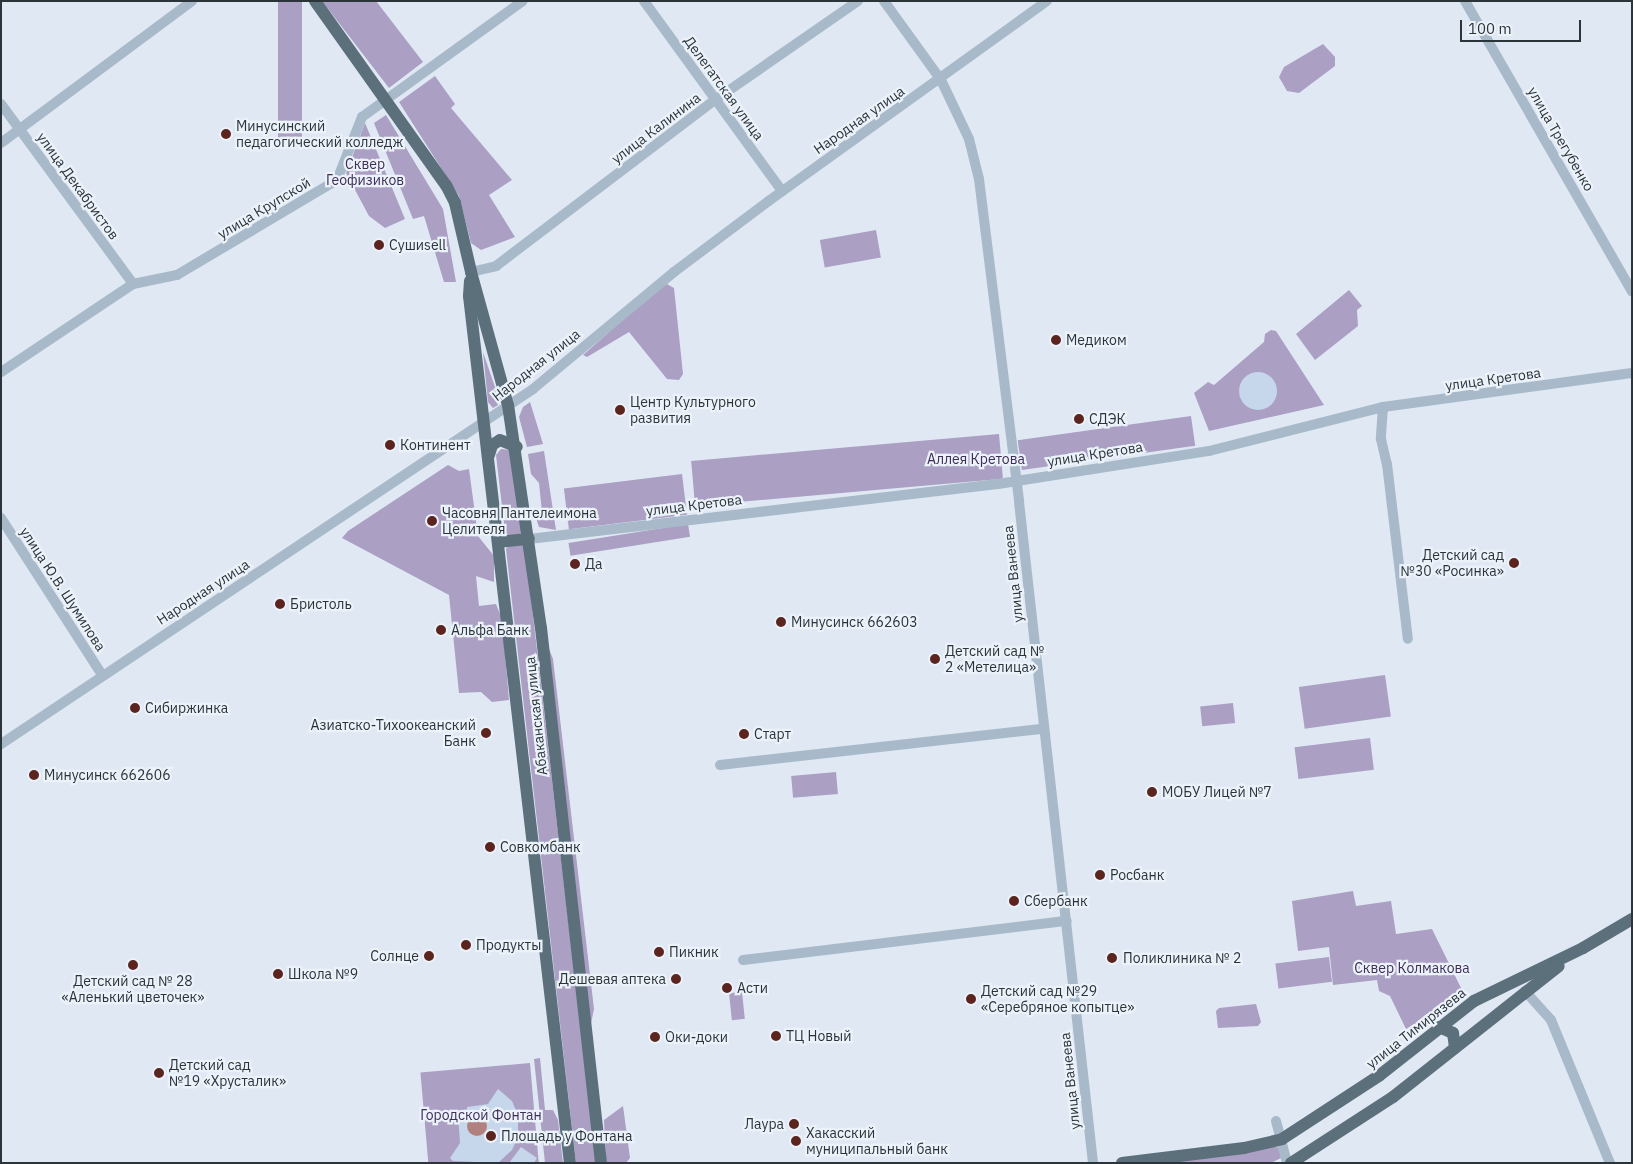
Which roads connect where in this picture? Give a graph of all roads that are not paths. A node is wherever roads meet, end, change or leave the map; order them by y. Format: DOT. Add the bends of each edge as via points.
graph roads {
  1 [pos="192,1"];
  2 [pos="315,1"];
  3 [pos="524,1"];
  4 [pos="644,1"];
  5 [pos="858,1"];
  6 [pos="884,1"];
  7 [pos="1047,1"];
  8 [pos="1465,1"];
  9 [pos="941,80"];
  10 [pos="386,100"];
  11 [pos="715,100"];
  12 [pos="1,104"];
  13 [pos="20,129"];
  14 [pos="1,143"];
  15 [pos="782,190"];
  16 [pos="471,272"];
  17 [pos="133,284"];
  18 [pos="1632,291"];
  19 [pos="1,372"];
  20 [pos="1632,373"];
  21 [pos="508,405"];
  22 [pos="1384,407"];
  23 [pos="484,423"];
  24 [pos="517,447"];
  25 [pos="489,455"];
  26 [pos="1016,480"];
  27 [pos="1,518"];
  28 [pos="529,539"];
  29 [pos="498,542"];
  30 [pos="1408,639"];
  31 [pos="102,675"];
  32 [pos="1043,729"];
  33 [pos="1,744"];
  34 [pos="720,765"];
  35 [pos="1632,919"];
  36 [pos="1067,921"];
  37 [pos="1583,948"];
  38 [pos="743,960"];
  39 [pos="1525,991"];
  40 [pos="1439,1027"];
  41 [pos="1455,1048"];
  42 [pos="1276,1121"];
  43 [pos="1282,1139"];
  44 [pos="570,1163"];
  45 [pos="601,1163"];
  46 [pos="1093,1163"];
  47 [pos="1122,1163"];
  48 [pos="1287,1163"];
  49 [pos="1291,1163"];
  50 [pos="1610,1163"];
  1 -- 13 [label="street"];
  2 -- 10 [label="main road, Абаканская улица"];
  3 -- 10 [label="street, улица Крупской"];
  4 -- 11 [label="street, Делегатская улица"];
  5 -- 11 [label="street, улица Калинина"];
  6 -- 9 [label="street, улица Ванеева"];
  7 -- 9 [label="street, Народная улица"];
  8 -- 18 [label="street, улица Трегубенко"];
  9 -- 15 [label="street, Народная улица"];
  9 -- 26 [label="street, улица Ванеева" via="970,140 979,179"];
  10 -- 16 [label="main road, Абаканская улица" via="455,203"];
  10 -- 17 [label="street, улица Крупской" via="362,117 337,180 177,276"];
  11 -- 15 [label="street, Делегатская улица"];
  11 -- 16 [label="street, улица Калинина" via="496,266"];
  12 -- 13 [label="street, улица Декабристов"];
  13 -- 14 [label="street"];
  13 -- 17 [label="street, улица Декабристов"];
  15 -- 21 [label="street, Народная улица" via="674,272 533,389"];
  16 -- 21 [label="main road, Абаканская улица"];
  16 -- 23 [label="main road, Абаканская улица" via="469,296"];
  17 -- 19 [label="street, улица Крупской"];
  20 -- 22 [label="street, улица Кретова"];
  21 -- 23 [label="street, Народная улица"];
  21 -- 24 [label="main road, Абаканская улица"];
  22 -- 26 [label="street, улица Кретова" via="1208,450"];
  22 -- 30 [label="street" via="1381,439 1387,464"];
  23 -- 25 [label="main road, Абаканская улица"];
  23 -- 31 [label="street, Народная улица"];
  24 -- 25 [label="main road" via="500,440 492,445"];
  24 -- 28 [label="main road, Абаканская улица"];
  25 -- 29 [label="main road, Абаканская улица"];
  26 -- 28 [label="street, улица Кретова"];
  26 -- 32 [label="street, улица Ванеева"];
  27 -- 31 [label="street, улица Ю.В. Шумилова"];
  28 -- 29 [label="main road"];
  28 -- 45 [label="main road, Абаканская улица"];
  29 -- 44 [label="main road, Абаканская улица"];
  31 -- 33 [label="street, Народная улица"];
  32 -- 34 [label="street"];
  32 -- 36 [label="street, улица Ванеева"];
  35 -- 37 [label="main road"];
  36 -- 38 [label="street"];
  36 -- 46 [label="street, улица Ванеева"];
  37 -- 39 [label="main road"];
  37 -- 40 [label="main road, улица Тимирязева" via="1474,1000"];
  39 -- 41 [label="main road"];
  39 -- 50 [label="street" via="1551,1020"];
  40 -- 41 [label="main road" via="1453,1033"];
  40 -- 43 [label="main road, улица Тимирязева" via="1380,1075"];
  41 -- 49 [label="main road" via="1393,1097"];
  42 -- 43 [label="street"];
  43 -- 47 [label="main road, улица Тимирязева" via="1244,1148"];
  43 -- 48 [label="street"];
}
